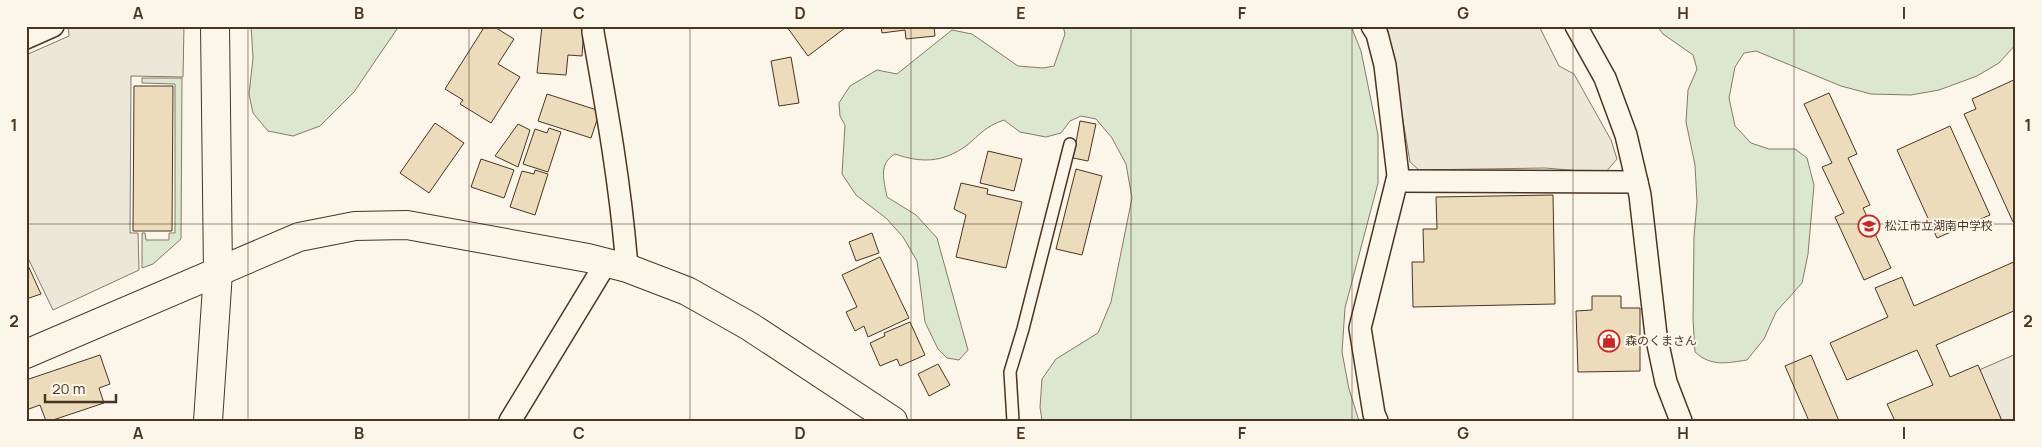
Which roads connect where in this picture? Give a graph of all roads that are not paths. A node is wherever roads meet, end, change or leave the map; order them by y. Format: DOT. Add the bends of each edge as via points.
graph roads {
  1 [pos="53,26"];
  2 [pos="215,26"];
  3 [pos="593,26"];
  4 [pos="1372,26"];
  5 [pos="1576,26"];
  6 [pos="26,38"];
  7 [pos="1070,144"];
  8 [pos="1396,181"];
  9 [pos="1637,182"];
  10 [pos="616,265"];
  11 [pos="218,272"];
  12 [pos="26,354"];
  13 [pos="208,421"];
  14 [pos="510,421"];
  15 [pos="893,421"];
  16 [pos="1013,421"];
  17 [pos="1377,421"];
  18 [pos="1681,421"];
  1 -- 6 [label="street"];
  2 -- 11 [label="street"];
  3 -- 10 [label="street" via="622,206"];
  4 -- 8 [label="street" via="1385,65"];
  5 -- 9 [label="street" via="1604,78 1626,135"];
  7 -- 16 [label="lane" via="1010,372"];
  8 -- 9 [label="street"];
  8 -- 17 [label="street" via="1360,328"];
  9 -- 18 [label="street" via="1656,335 1666,382"];
  10 -- 11 [label="street" via="407,226 355,226 299,237"];
  10 -- 14 [label="street"];
  10 -- 15 [label="street" via="686,291 749,326"];
  11 -- 12 [label="street"];
  11 -- 13 [label="street"];
}
